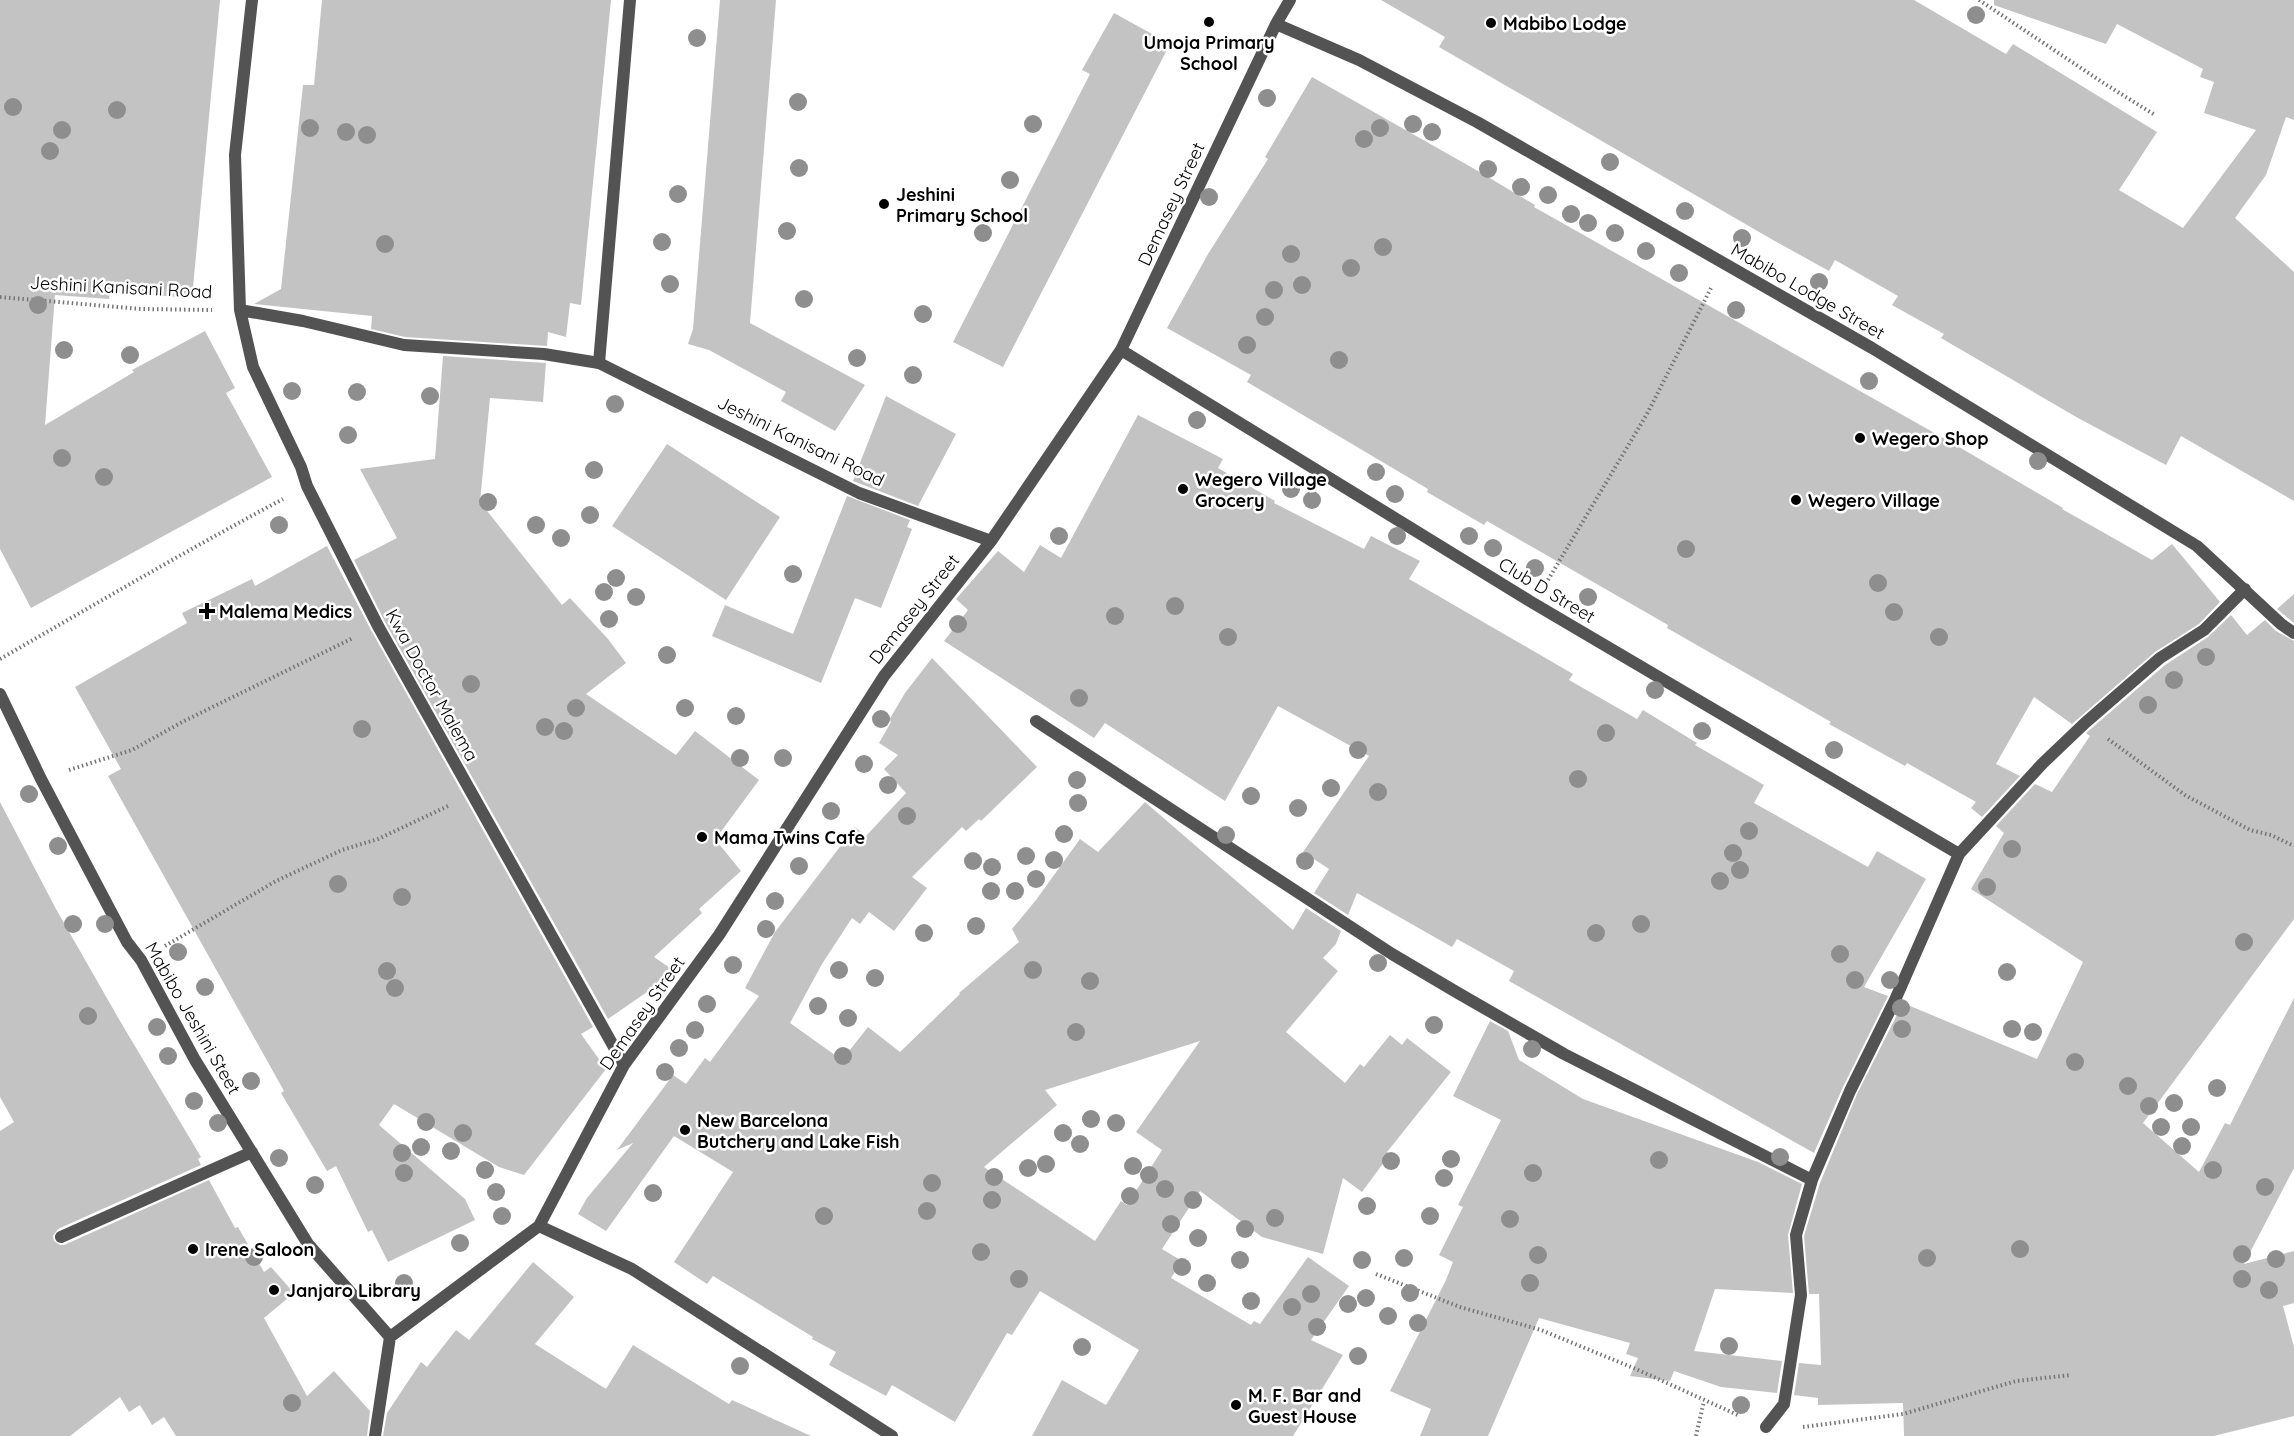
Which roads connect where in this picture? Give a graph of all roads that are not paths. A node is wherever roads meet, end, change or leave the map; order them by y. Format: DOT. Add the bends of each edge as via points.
graph roads {
  1 [pos="252,0"];
  2 [pos="630,0"];
  3 [pos="1290,0"];
  4 [pos="1276,24"];
  5 [pos="240,310"];
  6 [pos="1121,350"];
  7 [pos="599,363"];
  8 [pos="991,540"];
  9 [pos="2245,589"];
  10 [pos="2294,633"];
  11 [pos="0,694"];
  12 [pos="1036,722"];
  13 [pos="1959,854"];
  14 [pos="624,1065"];
  15 [pos="252,1152"];
  16 [pos="1812,1180"];
  17 [pos="539,1226"];
  18 [pos="61,1237"];
  19 [pos="390,1337"];
  20 [pos="1766,1427"];
  21 [pos="375,1436"];
  22 [pos="892,1436"];
  1 -- 5 [label="street, Jeshini Kanisani Road" via="236,155"];
  2 -- 7 [label="street"];
  3 -- 4 [label="street, Demasey Street"];
  4 -- 6 [label="street, Demasey Street"];
  4 -- 9 [label="street, Mabibo Lodge Street" via="1359,60 1477,122 1872,348 2197,546"];
  5 -- 7 [label="street, Jeshini Kanisani Road" via="404,345 544,354"];
  5 -- 14 [label="street, Kwa Doctor Malema" via="253,367 307,486 378,626"];
  6 -- 8 [label="street, Demasey Street"];
  6 -- 13 [label="street, Club D Street" via="1533,603"];
  7 -- 8 [label="street, Jeshini Kanisani Road" via="859,493"];
  8 -- 14 [label="street, Demasey Street" via="884,676 718,935"];
  9 -- 10 [label="street, Mabibo Lodge Street"];
  9 -- 13 [label="street" via="2204,630 2160,658 2085,723"];
  11 -- 15 [label="street, Mabibo Jeshini Steet" via="128,942"];
  12 -- 16 [label="street" via="1392,954 1563,1054"];
  13 -- 16 [label="street"];
  14 -- 17 [label="street, Demasey Street"];
  15 -- 18 [label="street"];
  15 -- 19 [label="street, Mabibo Jeshini Steet" via="308,1244"];
  16 -- 20 [label="street" via="1796,1235 1800,1295 1784,1404"];
  17 -- 19 [label="street, Demasey Street"];
  17 -- 22 [label="street" via="632,1269"];
  19 -- 21 [label="street"];
}
